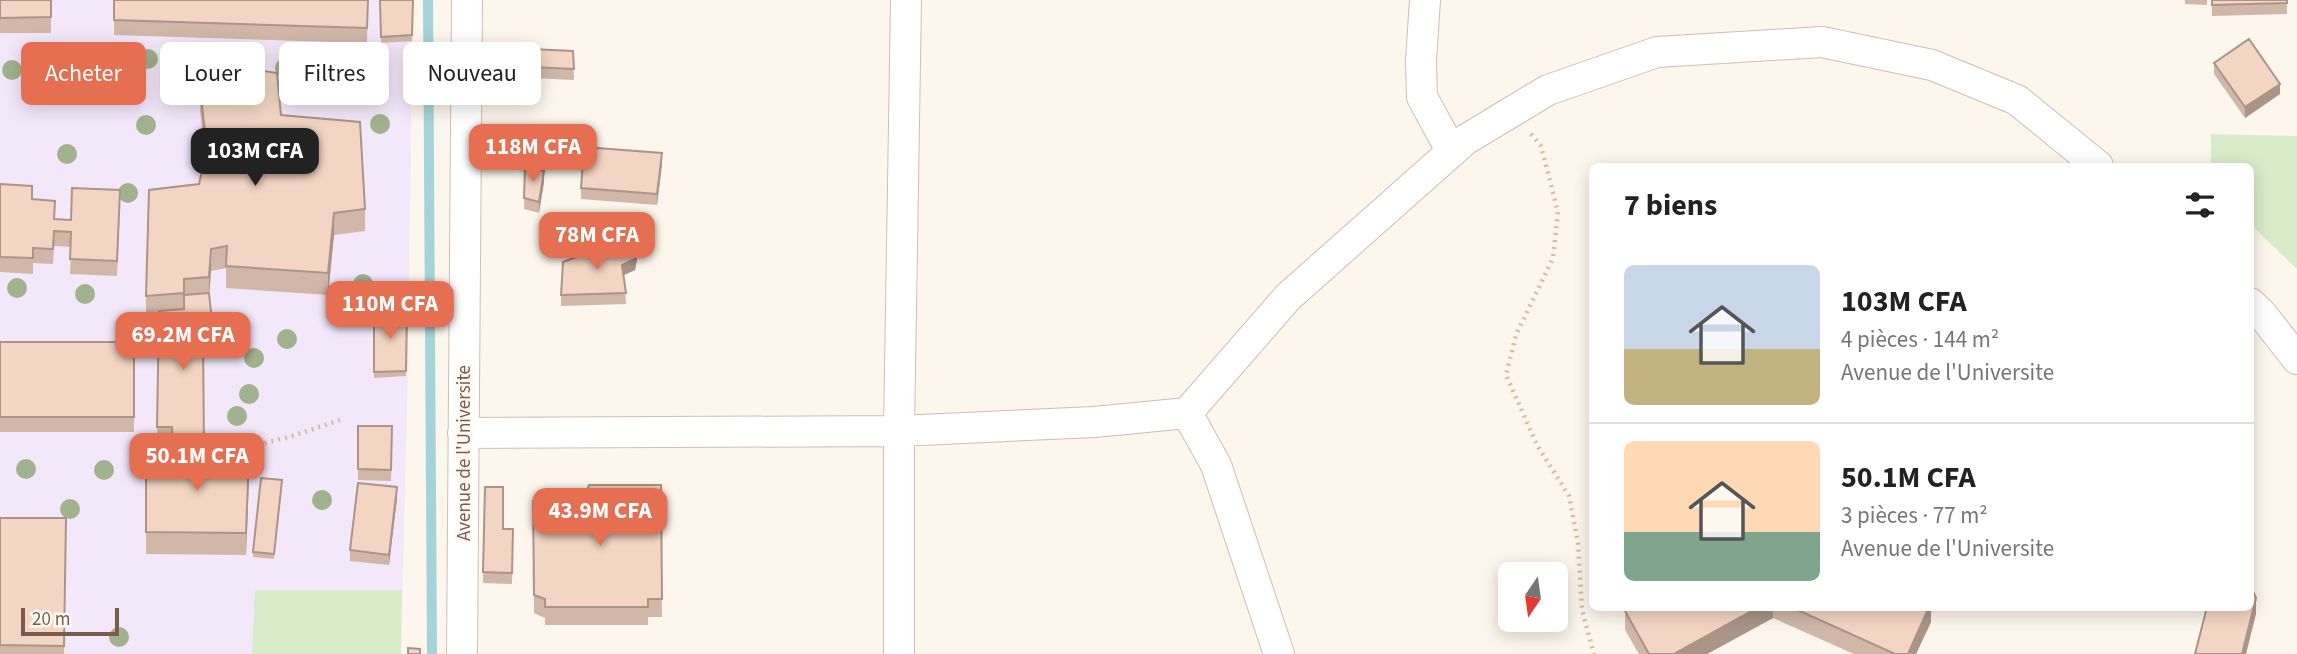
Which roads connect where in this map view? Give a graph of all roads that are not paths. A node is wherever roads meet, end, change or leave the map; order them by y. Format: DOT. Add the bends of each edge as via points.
graph roads {
  1 [pos="467,0"];
  2 [pos="906,0"];
  3 [pos="1425,0"];
  4 [pos="1452,152"];
  5 [pos="2094,163"];
  6 [pos="2254,307"];
  7 [pos="2297,359"];
  8 [pos="1187,413"];
  9 [pos="899,431"];
  10 [pos="463,433"];
  11 [pos="462,654"];
  12 [pos="900,654"];
  13 [pos="1279,654"];
  1 -- 10 [label="street, Avenue de l'Universite"];
  2 -- 9 [label="street"];
  3 -- 4 [label="street" via="1423,97"];
  4 -- 5 [label="street" via="1548,90 1657,52 1822,42 1931,65 2017,100"];
  4 -- 8 [label="street" via="1288,297"];
  6 -- 7 [label="street"];
  8 -- 9 [label="street"];
  8 -- 13 [label="street" via="1216,465"];
  9 -- 10 [label="street"];
  9 -- 12 [label="street"];
  10 -- 11 [label="street, Avenue de l'Universite"];
}
